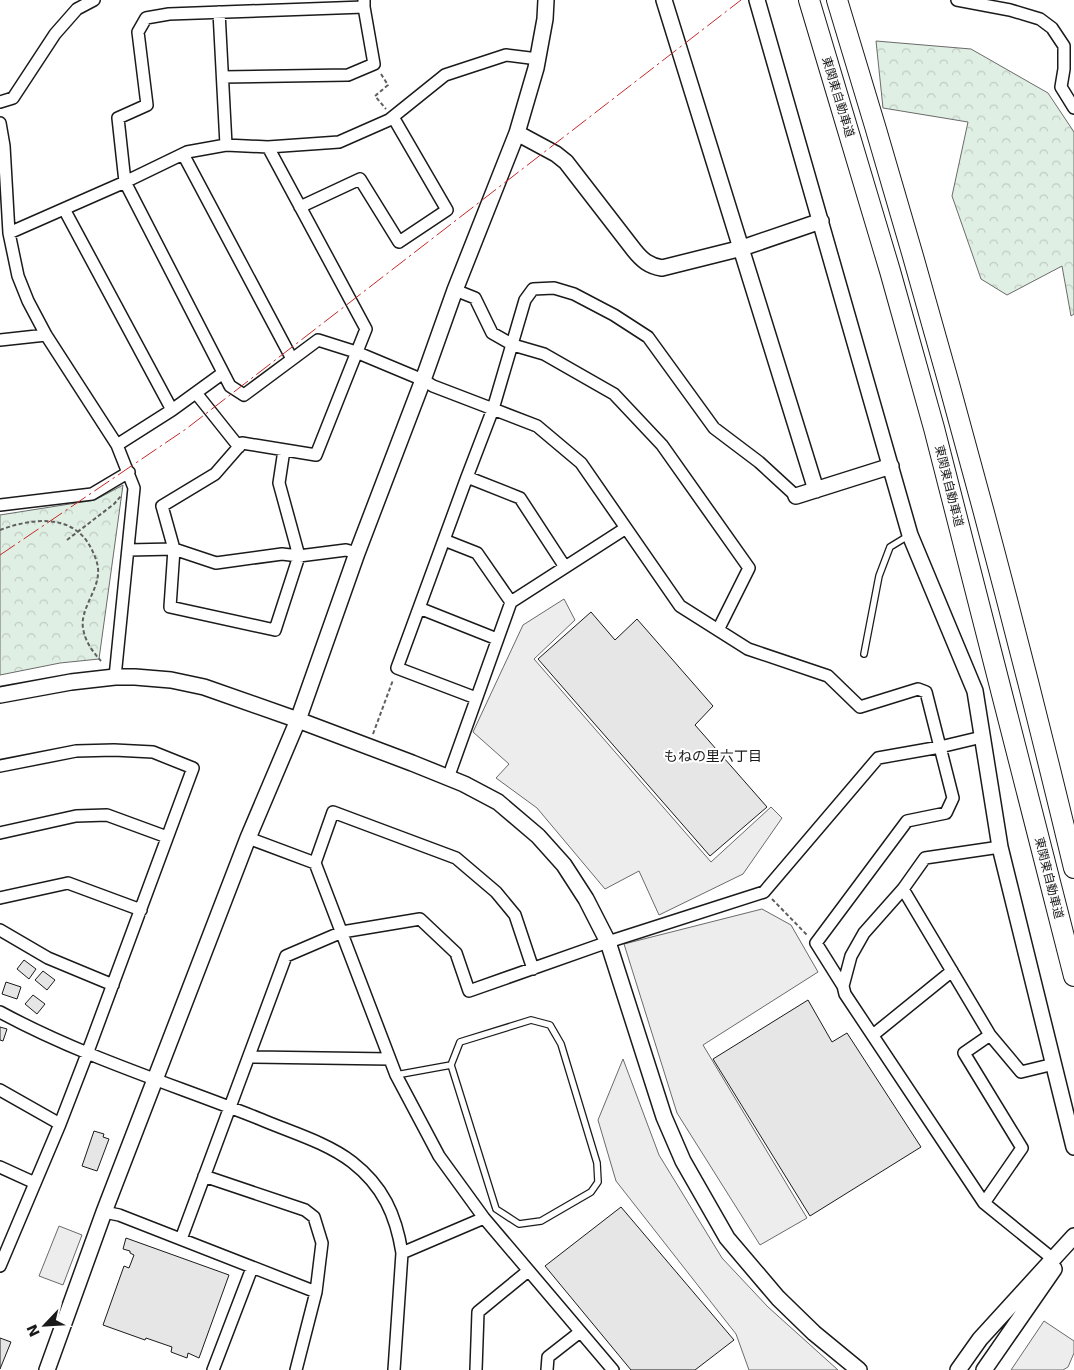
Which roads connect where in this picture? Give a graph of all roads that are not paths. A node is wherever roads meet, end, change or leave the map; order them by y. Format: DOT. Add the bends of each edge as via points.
graph roads {
  1 [pos="94,0"];
  2 [pos="546,0"];
  3 [pos="664,0"];
  4 [pos="757,0"];
  5 [pos="809,0"];
  6 [pos="837,0"];
  7 [pos="958,0"];
  8 [pos="364,3"];
  9 [pos="219,12"];
  10 [pos="538,58"];
  11 [pos="223,77"];
  12 [pos="0,102"];
  13 [pos="1074,108"];
  14 [pos="393,117"];
  15 [pos="0,123"];
  16 [pos="517,133"];
  17 [pos="226,145"];
  18 [pos="268,147"];
  19 [pos="183,154"];
  20 [pos="3,180"];
  21 [pos="125,182"];
  22 [pos="300,207"];
  23 [pos="64,209"];
  24 [pos="821,221"];
  25 [pos="9,233"];
  26 [pos="742,248"];
  27 [pos="455,290"];
  28 [pos="46,335"];
  29 [pos="0,340"];
  30 [pos="513,345"];
  31 [pos="356,352"];
  32 [pos="292,359"];
  33 [pos="223,373"];
  34 [pos="424,380"];
  35 [pos="196,393"];
  36 [pos="172,410"];
  37 [pos="493,410"];
  38 [pos="117,445"];
  39 [pos="239,447"];
  40 [pos="284,450"];
  41 [pos="891,466"];
  42 [pos="129,472"];
  43 [pos="467,477"];
  44 [pos="816,490"];
  45 [pos="796,496"];
  46 [pos="0,505"];
  47 [pos="626,528"];
  48 [pos="910,535"];
  49 [pos="444,540"];
  50 [pos="174,549"];
  51 [pos="128,550"];
  52 [pos="357,553"];
  53 [pos="299,556"];
  54 [pos="565,567"];
  55 [pos="511,602"];
  56 [pos="419,608"];
  57 [pos="718,630"];
  58 [pos="497,639"];
  59 [pos="864,654"];
  60 [pos="115,677"];
  61 [pos="0,695"];
  62 [pos="476,698"];
  63 [pos="298,720"];
  64 [pos="982,737"];
  65 [pos="940,747"];
  66 [pos="0,766"];
  67 [pos="448,778"];
  68 [pos="0,833"];
  69 [pos="167,837"];
  70 [pos="248,838"];
  71 [pos="1000,847"];
  72 [pos="315,863"];
  73 [pos="1074,868"];
  74 [pos="903,889"];
  75 [pos="0,898"];
  76 [pos="141,910"];
  77 [pos="0,930"];
  78 [pos="342,932"];
  79 [pos="608,942"];
  80 [pos="532,968"];
  81 [pos="952,970"];
  82 [pos="1074,976"];
  83 [pos="113,984"];
  84 [pos="843,986"];
  85 [pos="0,1012"];
  86 [pos="873,1035"];
  87 [pos="990,1035"];
  88 [pos="88,1054"];
  89 [pos="249,1057"];
  90 [pos="390,1059"];
  91 [pos="1054,1064"];
  92 [pos="450,1065"];
  93 [pos="396,1074"];
  94 [pos="155,1081"];
  95 [pos="0,1090"];
  96 [pos="230,1107"];
  97 [pos="60,1124"];
  98 [pos="1074,1147"];
  99 [pos="0,1167"];
  100 [pos="204,1176"];
  101 [pos="35,1183"];
  102 [pos="984,1203"];
  103 [pos="104,1212"];
  104 [pos="484,1218"];
  105 [pos="1074,1236"];
  106 [pos="181,1239"];
  107 [pos="1074,1241"];
  108 [pos="4,1245"];
  109 [pos="402,1253"];
  110 [pos="1053,1259"];
  111 [pos="0,1266"];
  112 [pos="252,1268"];
  113 [pos="528,1271"];
  114 [pos="316,1292"];
  115 [pos="580,1332"];
  116 [pos="47,1370"];
  117 [pos="213,1370"];
  118 [pos="296,1370"];
  119 [pos="394,1370"];
  120 [pos="476,1370"];
  121 [pos="547,1370"];
  122 [pos="613,1370"];
  123 [pos="859,1370"];
  124 [pos="958,1370"];
  125 [pos="984,1370"];
  1 -- 12 [label="street" via="77,9 55,34 13,98"];
  2 -- 10 [label="street"];
  3 -- 26 [label="street"];
  4 -- 24 [label="street"];
  5 -- 82 [label="highway, 東関東自動車道" via="934,428"];
  6 -- 73 [label="highway" via="908,235 987,519"];
  7 -- 13 [label="street" via="1010,10 1040,19 1052,28 1064,46 1061,87"];
  8 -- 9 [label="street"];
  8 -- 11 [label="street" via="374,64 348,75"];
  9 -- 11 [label="street"];
  9 -- 21 [label="street" via="146,18 138,32 147,105 118,118"];
  10 -- 14 [label="street" via="506,56 445,75"];
  10 -- 16 [label="street"];
  11 -- 17 [label="street"];
  14 -- 18 [label="street" via="339,142"];
  14 -- 22 [label="street" via="447,210 399,242 360,179"];
  15 -- 20 [label="street" via="4,146"];
  16 -- 26 [label="street" via="566,162 634,250 653,266 662,268"];
  16 -- 27 [label="street"];
  17 -- 18 [label="street"];
  17 -- 19 [label="street"];
  18 -- 22 [label="street"];
  19 -- 21 [label="street"];
  19 -- 32 [label="street"];
  20 -- 25 [label="street"];
  21 -- 23 [label="street"];
  21 -- 33 [label="street"];
  22 -- 31 [label="street" via="366,329"];
  23 -- 25 [label="street"];
  23 -- 36 [label="street"];
  24 -- 26 [label="street"];
  24 -- 41 [label="street"];
  25 -- 28 [label="street" via="18,276"];
  26 -- 44 [label="street"];
  27 -- 30 [label="street" via="474,298 492,333"];
  27 -- 34 [label="street"];
  28 -- 29 [label="street"];
  28 -- 38 [label="street"];
  30 -- 37 [label="street"];
  30 -- 45 [label="street" via="525,300 533,289 554,288 574,294 614,315 648,337 714,428 759,462"];
  30 -- 57 [label="street" via="544,354 614,394 662,445 749,568"];
  31 -- 32 [label="street" via="318,340"];
  31 -- 34 [label="street"];
  31 -- 40 [label="street" via="316,455"];
  32 -- 33 [label="street" via="244,395 230,386"];
  33 -- 35 [label="street"];
  34 -- 37 [label="street"];
  34 -- 52 [label="street"];
  35 -- 36 [label="street"];
  35 -- 39 [label="street"];
  36 -- 38 [label="street"];
  37 -- 43 [label="street"];
  37 -- 47 [label="street" via="537,426 581,463"];
  38 -- 42 [label="street"];
  39 -- 40 [label="street" via="242,443"];
  39 -- 50 [label="street" via="215,474 162,506"];
  40 -- 53 [label="street" via="278,483"];
  41 -- 44 [label="street"];
  41 -- 48 [label="street"];
  42 -- 46 [label="street" via="92,494"];
  42 -- 51 [label="street" via="134,488"];
  43 -- 49 [label="street"];
  43 -- 54 [label="street" via="520,498"];
  44 -- 45 [label="street"];
  47 -- 54 [label="street"];
  47 -- 57 [label="street" via="680,606"];
  48 -- 59 [label="lane" via="890,547 879,576"];
  48 -- 64 [label="street" via="975,692"];
  49 -- 55 [label="street" via="477,553"];
  49 -- 56 [label="street"];
  50 -- 51 [label="street"];
  50 -- 53 [label="street" via="216,563 282,554"];
  50 -- 53 [label="street" via="170,607 275,630"];
  51 -- 60 [label="street"];
  52 -- 53 [label="street" via="346,550"];
  52 -- 63 [label="street"];
  54 -- 55 [label="street"];
  55 -- 58 [label="street"];
  56 -- 58 [label="street"];
  56 -- 62 [label="street" via="397,668"];
  57 -- 65 [label="street" via="748,649 828,676 860,708 918,689 926,692"];
  58 -- 62 [label="street"];
  60 -- 61 [label="street"];
  60 -- 63 [label="street" via="172,680 204,687"];
  62 -- 67 [label="street"];
  63 -- 67 [label="street"];
  63 -- 70 [label="street"];
  64 -- 65 [label="street"];
  64 -- 71 [label="street"];
  65 -- 79 [label="street" via="878,758 764,892"];
  65 -- 84 [label="street" via="952,798 946,813 908,820 816,943"];
  66 -- 69 [label="street" via="76,751 114,750 153,752 193,768"];
  67 -- 79 [label="street" via="498,802 538,836 564,865"];
  68 -- 69 [label="street" via="76,816 107,815"];
  69 -- 76 [label="street"];
  70 -- 72 [label="street"];
  70 -- 94 [label="street"];
  71 -- 74 [label="street" via="926,858"];
  71 -- 91 [label="street"];
  72 -- 78 [label="street"];
  72 -- 80 [label="street" via="334,812 456,858 496,892 515,916"];
  74 -- 81 [label="street"];
  74 -- 84 [label="street" via="864,933 851,956"];
  75 -- 76 [label="street" via="68,883"];
  76 -- 83 [label="street"];
  77 -- 83 [label="street" via="48,958"];
  78 -- 80 [label="street" via="420,919 456,953 470,991"];
  78 -- 89 [label="street" via="286,956"];
  78 -- 90 [label="street"];
  79 -- 80 [label="street"];
  79 -- 123 [label="street" via="664,1117 707,1205 727,1238 778,1298"];
  81 -- 86 [label="street"];
  81 -- 87 [label="street"];
  83 -- 88 [label="street"];
  84 -- 86 [label="street"];
  85 -- 88 [label="street"];
  86 -- 102 [label="street"];
  87 -- 91 [label="street" via="1021,1072"];
  87 -- 102 [label="street" via="964,1054 1022,1148"];
  88 -- 94 [label="street"];
  88 -- 97 [label="street"];
  89 -- 90 [label="street"];
  89 -- 96 [label="street"];
  90 -- 93 [label="street"];
  91 -- 98 [label="street"];
  92 -- 92 [label="lane" via="460,1042 531,1020 550,1025 561,1044 597,1162 598,1182 591,1192 541,1221 519,1224 496,1209"];
  92 -- 93 [label="lane"];
  93 -- 104 [label="street" via="439,1156"];
  94 -- 96 [label="street"];
  94 -- 103 [label="street"];
  95 -- 97 [label="street"];
  96 -- 100 [label="street"];
  96 -- 109 [label="street" via="318,1143 352,1162 384,1197 393,1214"];
  97 -- 101 [label="street"];
  99 -- 101 [label="street"];
  100 -- 106 [label="street"];
  100 -- 114 [label="street" via="305,1210 314,1217 322,1243"];
  101 -- 108 [label="street"];
  102 -- 110 [label="street"];
  103 -- 106 [label="street"];
  103 -- 116 [label="street"];
  104 -- 109 [label="street"];
  104 -- 113 [label="street"];
  105 -- 110 [label="street"];
  106 -- 112 [label="street"];
  107 -- 125 [label="street"];
  108 -- 111 [label="street"];
  109 -- 119 [label="street"];
  110 -- 124 [label="street" via="980,1339"];
  112 -- 114 [label="street"];
  112 -- 117 [label="street"];
  113 -- 115 [label="street"];
  113 -- 120 [label="street" via="478,1312"];
  114 -- 118 [label="street"];
  115 -- 121 [label="street" via="548,1357"];
  115 -- 122 [label="street"];
}
